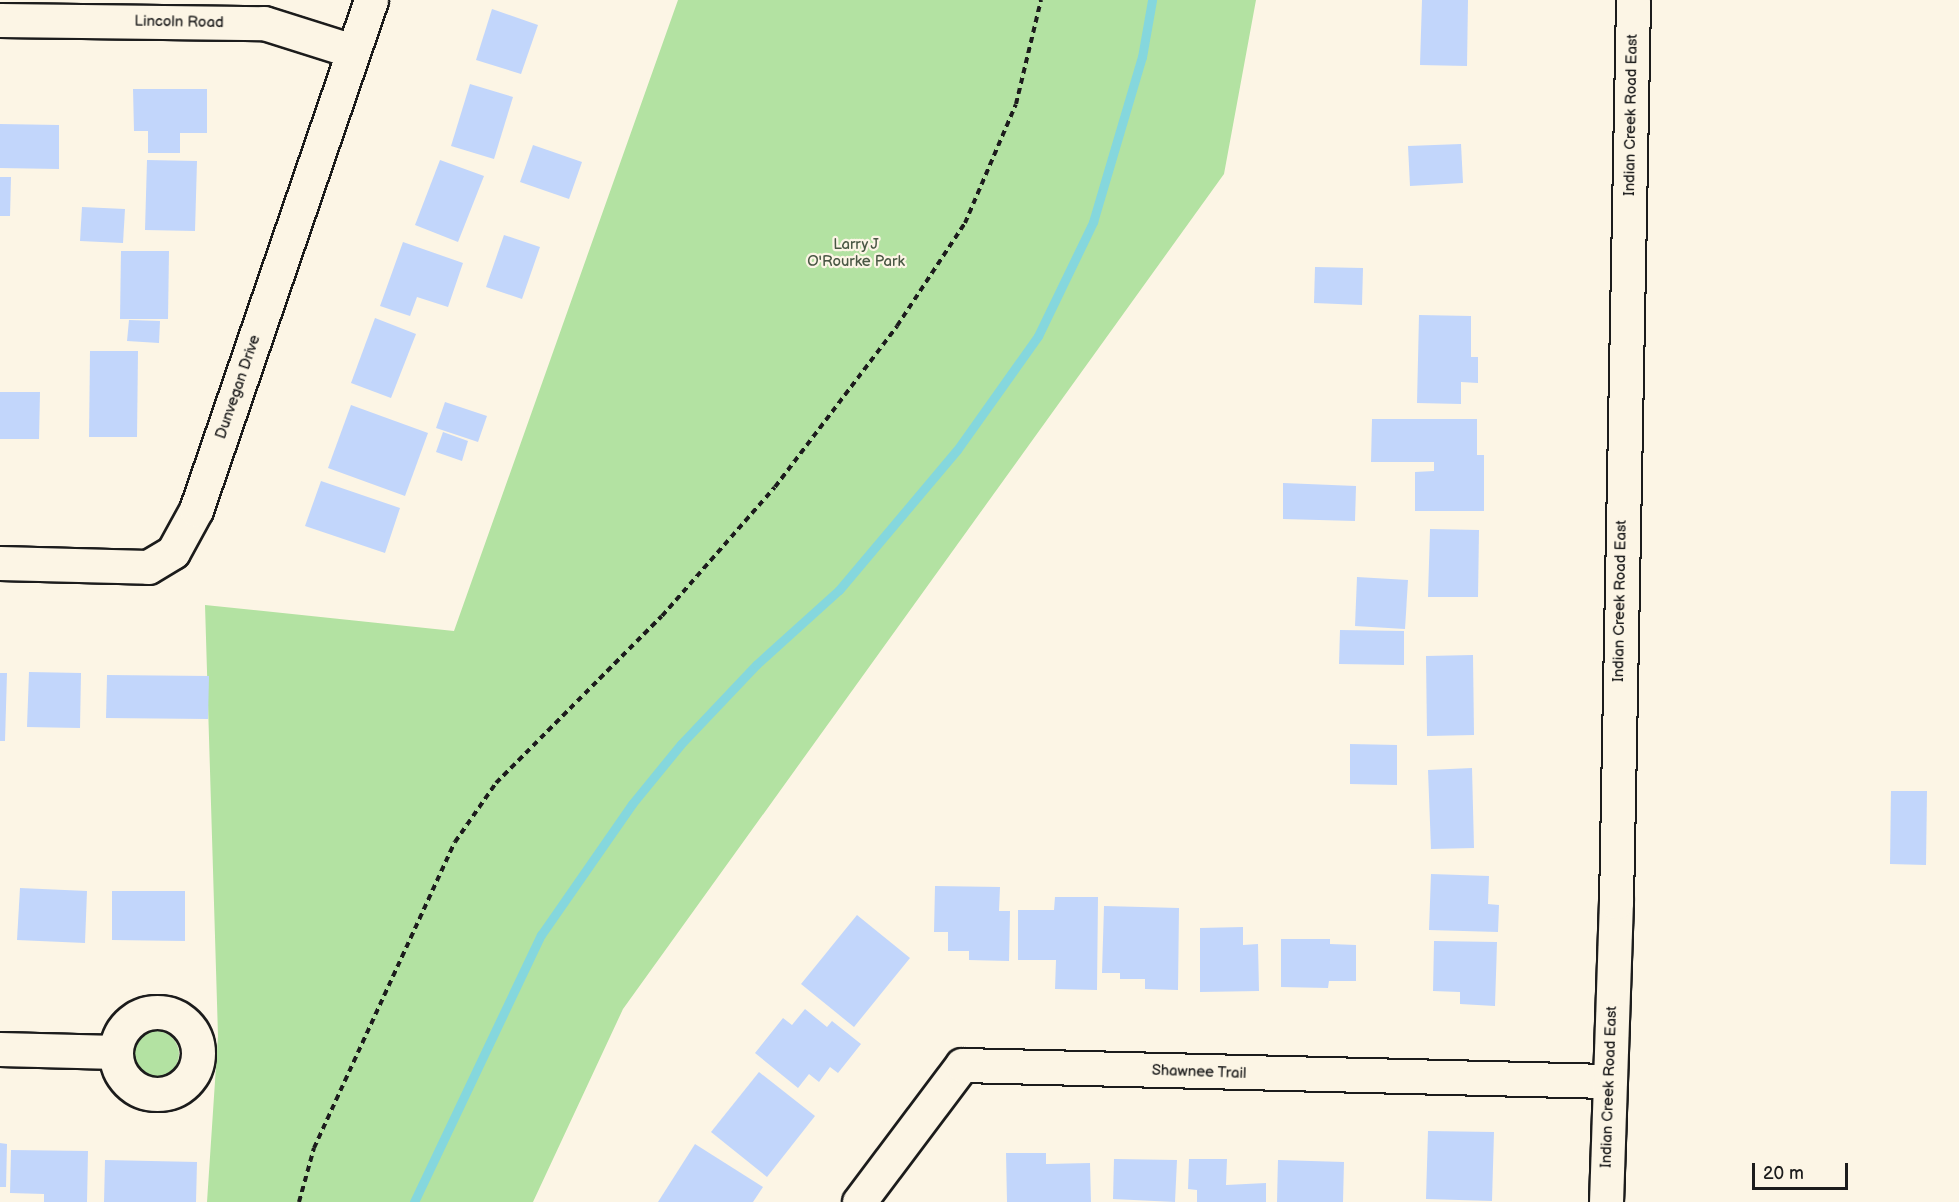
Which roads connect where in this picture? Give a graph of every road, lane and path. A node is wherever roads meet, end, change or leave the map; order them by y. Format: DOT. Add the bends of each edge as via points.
graph roads {
  1 [pos="371,0"];
  2 [pos="1041,0"];
  3 [pos="1633,0"];
  4 [pos="0,20"];
  5 [pos="353,51"];
  6 [pos="0,563"];
  7 [pos="0,1049"];
  8 [pos="116,1052"];
  9 [pos="1608,1081"];
  10 [pos="299,1202"];
  11 [pos="859,1202"];
  12 [pos="1605,1202"];
  1 -- 5 [label="street, Dunvegan Drive"];
  2 -- 10 [label="path" via="1016,104 965,224 897,326 775,487 662,616 496,783 455,842 314,1148"];
  3 -- 9 [label="street, Indian Creek Road East" via="1616,902"];
  4 -- 5 [label="street, Lincoln Road" via="264,24"];
  5 -- 6 [label="street, Dunvegan Drive" via="196,510 173,552 148,567"];
  7 -- 8 [label="street"];
  9 -- 11 [label="street, Shawnee Trail" via="962,1065"];
  9 -- 12 [label="street, Indian Creek Road East"];
}
